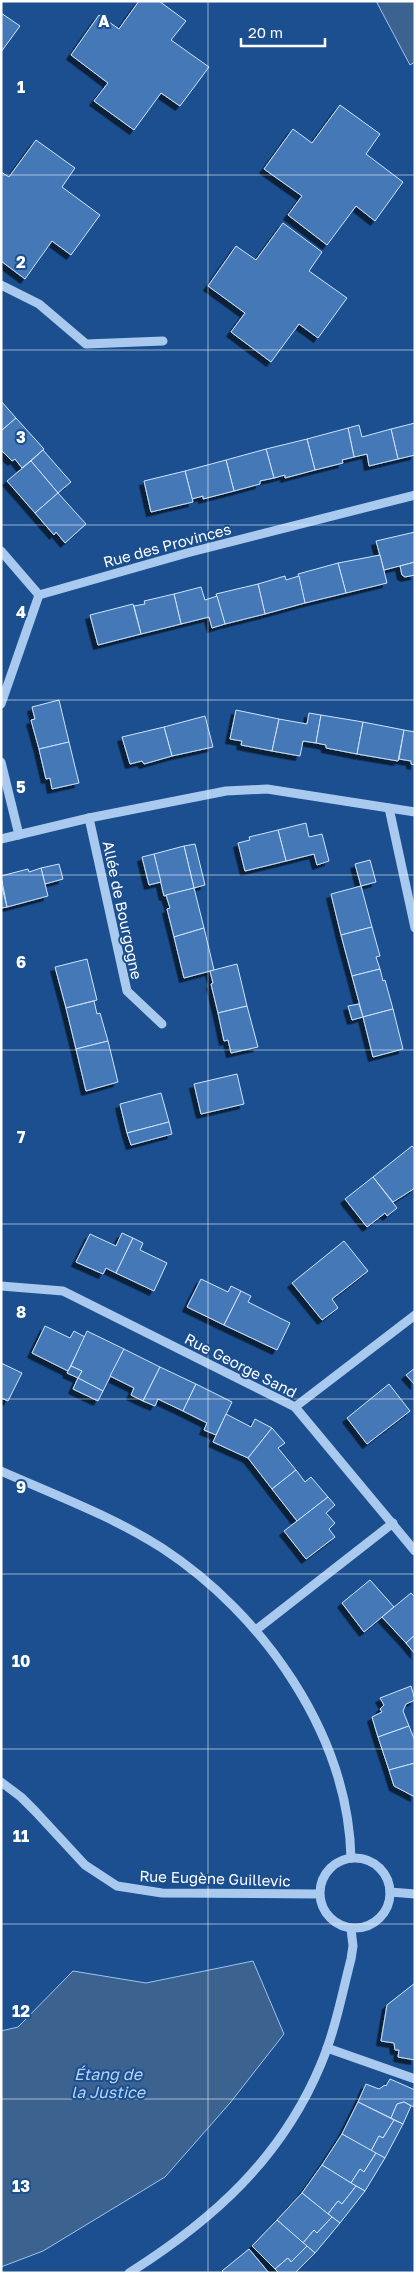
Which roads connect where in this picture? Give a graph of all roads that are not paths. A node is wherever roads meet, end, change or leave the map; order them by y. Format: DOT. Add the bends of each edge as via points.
graph roads {
  1 [pos="1,285"];
  2 [pos="163,341"];
  3 [pos="415,495"];
  4 [pos="1,551"];
  5 [pos="39,595"];
  6 [pos="1,704"];
  7 [pos="1,762"];
  8 [pos="389,808"];
  9 [pos="415,812"];
  10 [pos="89,818"];
  11 [pos="19,835"];
  12 [pos="1,839"];
  13 [pos="415,928"];
  14 [pos="162,1024"];
  15 [pos="1,1286"];
  16 [pos="415,1315"];
  17 [pos="295,1407"];
  18 [pos="1,1471"];
  19 [pos="393,1523"];
  20 [pos="415,1551"];
  21 [pos="256,1630"];
  22 [pos="1,1782"];
  23 [pos="351,1858"];
  24 [pos="390,1892"];
  25 [pos="319,1894"];
  26 [pos="415,1894"];
  27 [pos="351,1929"];
  28 [pos="327,2048"];
  29 [pos="415,2079"];
  30 [pos="129,2273"];
  1 -- 2 [label="street" via="39,304 86,344"];
  3 -- 5 [label="street, Rue des Provinces" via="187,553"];
  4 -- 5 [label="street"];
  5 -- 6 [label="street"];
  7 -- 11 [label="street"];
  8 -- 9 [label="street"];
  8 -- 10 [label="street" via="267,789 226,791"];
  8 -- 13 [label="street"];
  10 -- 11 [label="street"];
  10 -- 14 [label="street, Allée de Bourgogne" via="126,991"];
  11 -- 12 [label="street"];
  15 -- 17 [label="street, Rue George Sand" via="63,1291"];
  16 -- 17 [label="street"];
  17 -- 19 [label="street, Rue George Sand"];
  18 -- 21 [label="street" via="122,1525 161,1548 201,1576"];
  19 -- 20 [label="street, Rue George Sand"];
  19 -- 21 [label="street"];
  21 -- 23 [label="street" via="286,1668 335,1768 347,1819"];
  22 -- 25 [label="street, Rue Eugène Guillevic" via="28,1804 85,1865 117,1886 162,1893"];
  23 -- 24 [label="street" via="363,1858 374,1863 388,1881"];
  23 -- 25 [label="street" via="332,1866 325,1874"];
  24 -- 26 [label="street"];
  24 -- 27 [label="street" via="389,1904 383,1915 363,1928"];
  25 -- 27 [label="street" via="320,1904 332,1921"];
  27 -- 28 [label="street" via="351,1958"];
  28 -- 29 [label="street"];
  28 -- 30 [label="street" via="293,2118 258,2168 219,2208 172,2246"];
}
